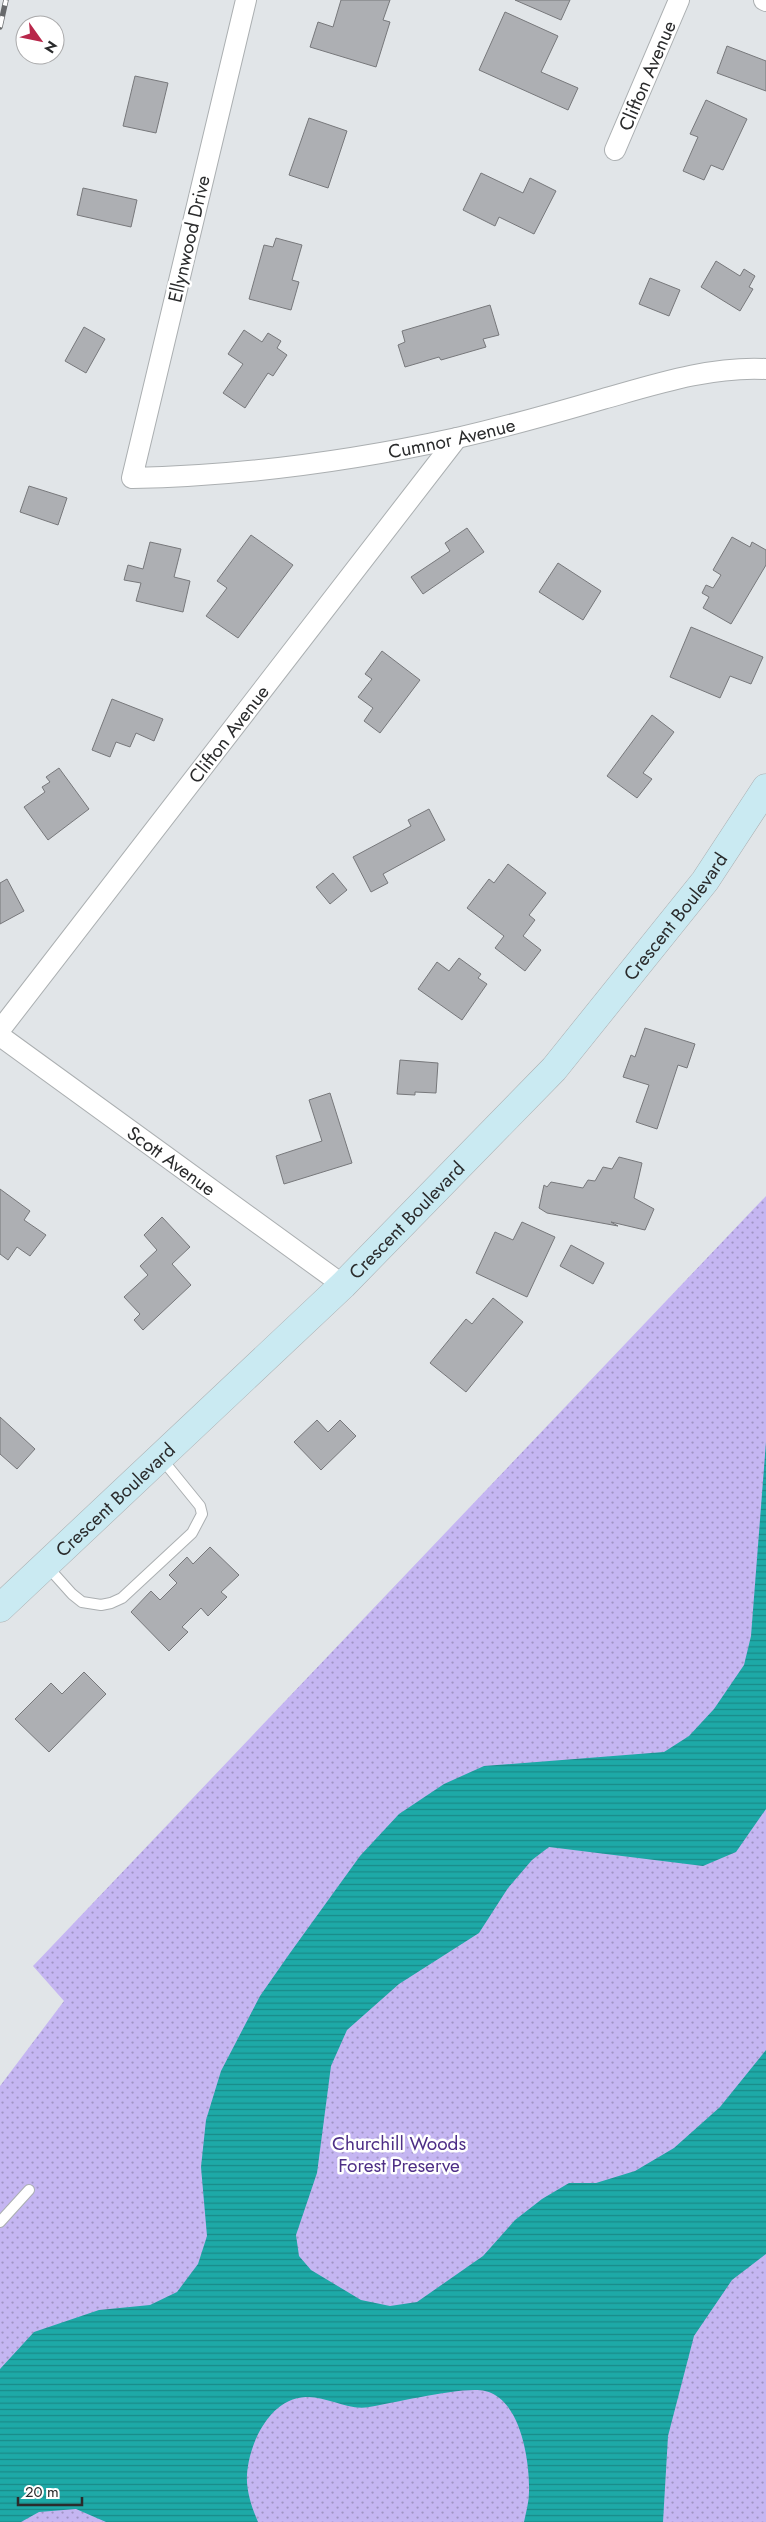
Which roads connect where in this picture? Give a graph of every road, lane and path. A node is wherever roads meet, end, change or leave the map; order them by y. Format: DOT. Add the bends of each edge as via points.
graph roads {
  1 [pos="246,0"];
  2 [pos="679,0"];
  3 [pos="614,150"];
  4 [pos="766,369"];
  5 [pos="457,438"];
  6 [pos="132,478"];
  7 [pos="766,788"];
  8 [pos="0,1030"];
  9 [pos="0,1036"];
  10 [pos="343,1285"];
  11 [pos="160,1458"];
  12 [pos="46,1565"];
  13 [pos="0,1608"];
  14 [pos="29,2190"];
  15 [pos="0,2222"];
  1 -- 6 [label="street, Ellynwood Drive"];
  2 -- 3 [label="street, Clifton Avenue"];
  4 -- 5 [label="street, Cumnor Avenue" via="731,370 676,379"];
  5 -- 6 [label="street, Cumnor Avenue" via="286,467 192,477"];
  5 -- 8 [label="street, Clifton Avenue"];
  7 -- 10 [label="street, Crescent Boulevard" via="705,881 554,1069"];
  9 -- 10 [label="street, Scott Avenue"];
  10 -- 11 [label="street, Crescent Boulevard"];
  11 -- 12 [label="street, Crescent Boulevard"];
  11 -- 12 [label="lane" via="200,1506 202,1514 192,1533 122,1598 101,1605 82,1602"];
  12 -- 13 [label="street, Crescent Boulevard"];
  14 -- 15 [label="lane"];
}
